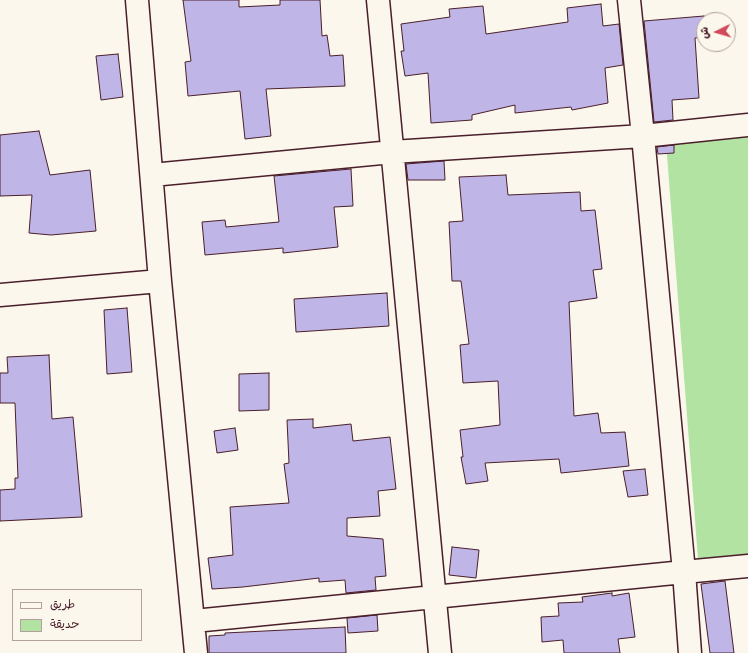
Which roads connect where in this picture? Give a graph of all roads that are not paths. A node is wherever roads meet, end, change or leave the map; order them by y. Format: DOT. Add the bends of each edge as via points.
graph roads {
  1 [pos="137,0"];
  2 [pos="378,0"];
  3 [pos="629,0"];
  4 [pos="748,125"];
  5 [pos="643,136"];
  6 [pos="392,152"];
  7 [pos="152,175"];
  8 [pos="160,281"];
  9 [pos="0,295"];
  10 [pos="748,566"];
  11 [pos="684,572"];
  12 [pos="435,598"];
  13 [pos="194,621"];
  14 [pos="196,653"];
  15 [pos="440,653"];
  16 [pos="690,653"];
  1 -- 7 [label="street"];
  2 -- 6 [label="street"];
  3 -- 5 [label="street"];
  4 -- 5 [label="street"];
  5 -- 6 [label="street"];
  5 -- 11 [label="street"];
  6 -- 7 [label="street"];
  6 -- 12 [label="street"];
  7 -- 8 [label="street"];
  8 -- 9 [label="street"];
  8 -- 13 [label="street"];
  10 -- 11 [label="street"];
  11 -- 12 [label="street"];
  11 -- 16 [label="street"];
  12 -- 13 [label="street"];
  12 -- 15 [label="street"];
  13 -- 14 [label="street"];
}
